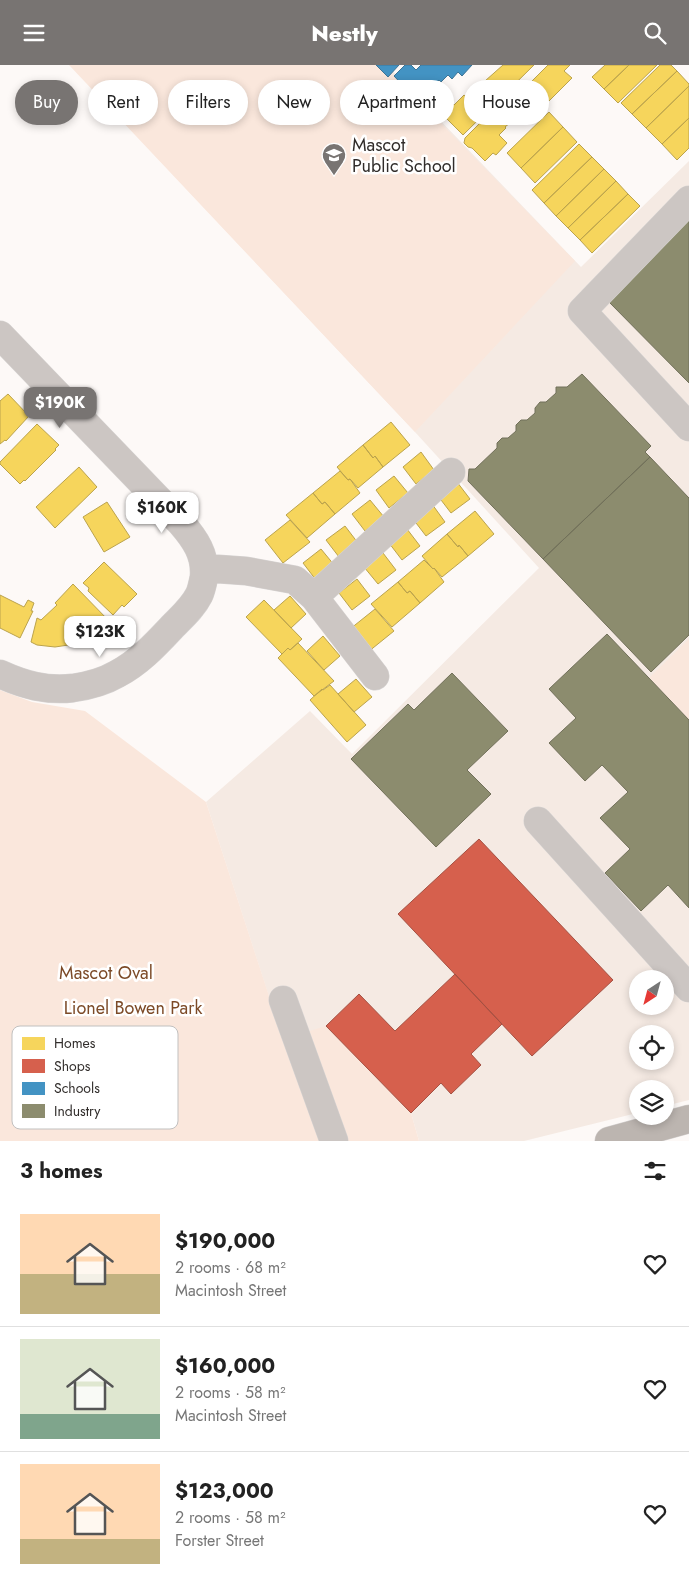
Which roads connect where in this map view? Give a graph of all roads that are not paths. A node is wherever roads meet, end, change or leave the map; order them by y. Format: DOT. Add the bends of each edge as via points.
graph roads {
  1 [pos="689,200"];
  2 [pos="0,335"];
  3 [pos="689,427"];
  4 [pos="451,471"];
  5 [pos="204,568"];
  6 [pos="314,597"];
  7 [pos="0,674"];
  8 [pos="375,676"];
  9 [pos="538,821"];
  10 [pos="689,988"];
  11 [pos="283,1001"];
  12 [pos="689,1119"];
  13 [pos="334,1141"];
  14 [pos="609,1141"];
  1 -- 3 [label="street" via="582,311"];
  2 -- 5 [label="street" via="182,523 194,538"];
  4 -- 6 [label="street"];
  5 -- 6 [label="street" via="246,571 295,580"];
  5 -- 7 [label="street" via="199,595 187,611 138,661 116,675 75,688 49,689 20,683"];
  6 -- 8 [label="street"];
  9 -- 10 [label="street"];
  11 -- 13 [label="street"];
  12 -- 14 [label="main road"];
}
